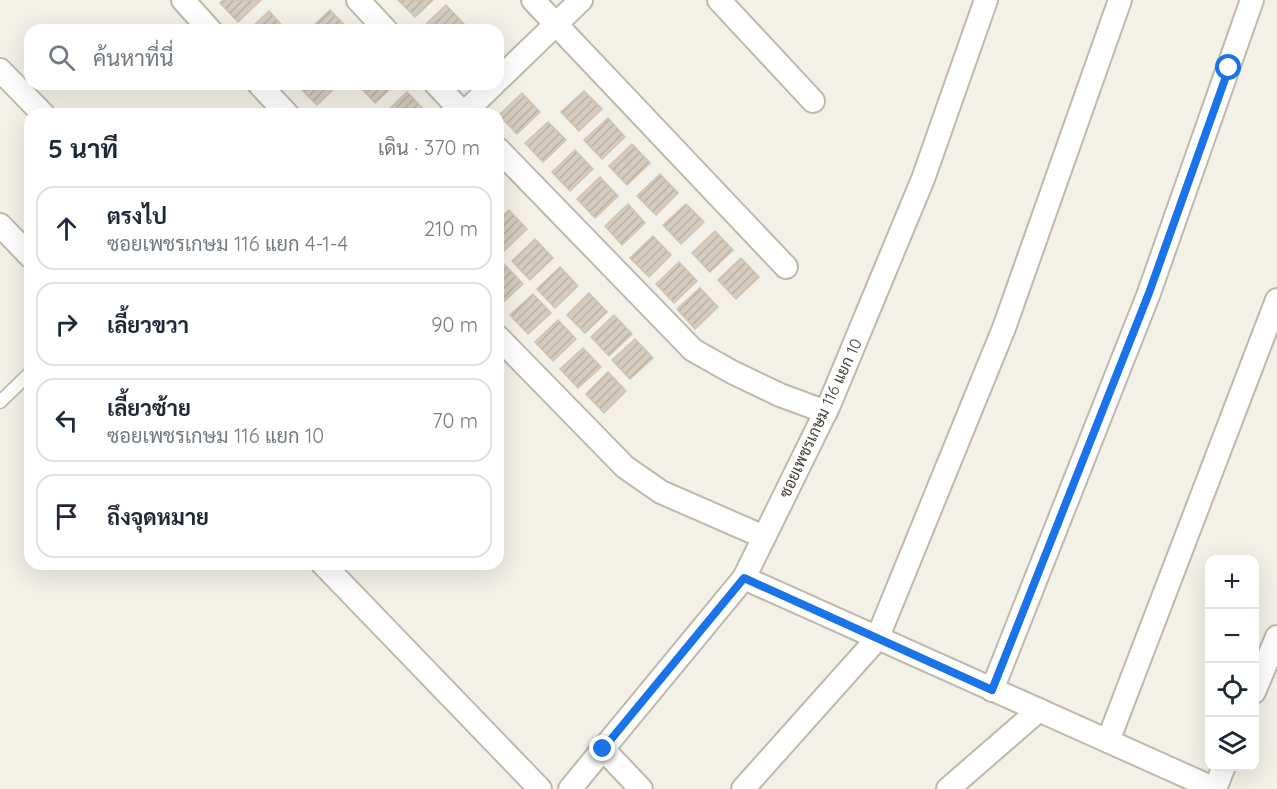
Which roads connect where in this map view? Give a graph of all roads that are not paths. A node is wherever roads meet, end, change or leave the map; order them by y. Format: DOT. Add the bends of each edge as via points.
graph roads {
  1 [pos="183,0"];
  2 [pos="358,0"];
  3 [pos="533,0"];
  4 [pos="581,0"];
  5 [pos="719,0"];
  6 [pos="986,0"];
  7 [pos="1120,0"];
  8 [pos="1252,0"];
  9 [pos="205,24"];
  10 [pos="380,24"];
  11 [pos="556,24"];
  12 [pos="0,70"];
  13 [pos="504,74"];
  14 [pos="265,90"];
  15 [pos="441,90"];
  16 [pos="488,90"];
  17 [pos="813,101"];
  18 [pos="37,108"];
  19 [pos="282,108"];
  20 [pos="458,108"];
  21 [pos="469,108"];
  22 [pos="504,155"];
  23 [pos="0,225"];
  24 [pos="24,250"];
  25 [pos="786,267"];
  26 [pos="1277,300"];
  27 [pos="504,343"];
  28 [pos="24,379"];
  29 [pos="0,402"];
  30 [pos="826,412"];
  31 [pos="764,537"];
  32 [pos="329,570"];
  33 [pos="744,578"];
  34 [pos="1277,637"];
  35 [pos="878,639"];
  36 [pos="1259,680"];
  37 [pos="992,690"];
  38 [pos="1039,710"];
  39 [pos="1108,741"];
  40 [pos="603,749"];
  41 [pos="1222,771"];
  42 [pos="540,789"];
  43 [pos="570,789"];
  44 [pos="641,789"];
  45 [pos="743,789"];
  46 [pos="948,789"];
  47 [pos="1215,789"];
  1 -- 9 [label="street"];
  2 -- 10 [label="street"];
  3 -- 11 [label="street"];
  4 -- 11 [label="street"];
  5 -- 17 [label="street"];
  6 -- 30 [label="street, ซอยเพชรเกษม 116 แยก 10" via="923,179"];
  7 -- 35 [label="street" via="1004,328"];
  8 -- 37 [label="street" via="1149,293"];
  11 -- 13 [label="street"];
  11 -- 25 [label="street"];
  12 -- 18 [label="street"];
  14 -- 19 [label="street"];
  15 -- 20 [label="street"];
  16 -- 21 [label="street"];
  22 -- 30 [label="street" via="693,350 780,395"];
  23 -- 24 [label="street"];
  26 -- 39 [label="street"];
  27 -- 31 [label="street" via="625,467 661,492"];
  28 -- 29 [label="lane"];
  30 -- 31 [label="street, ซอยเพชรเกษม 116 แยก 10"];
  31 -- 33 [label="street, ซอยเพชรเกษม 116 แยก 10"];
  32 -- 42 [label="street"];
  33 -- 35 [label="street"];
  33 -- 40 [label="street, ซอยเพชรเกษม 116 แยก 10"];
  34 -- 36 [label="street"];
  35 -- 37 [label="street"];
  35 -- 45 [label="street"];
  37 -- 38 [label="street"];
  38 -- 39 [label="street"];
  38 -- 46 [label="street"];
  39 -- 47 [label="street"];
  40 -- 43 [label="street, ซอยเพชรเกษม 116 แยก 10"];
  40 -- 44 [label="street"];
  41 -- 47 [label="street"];
}
